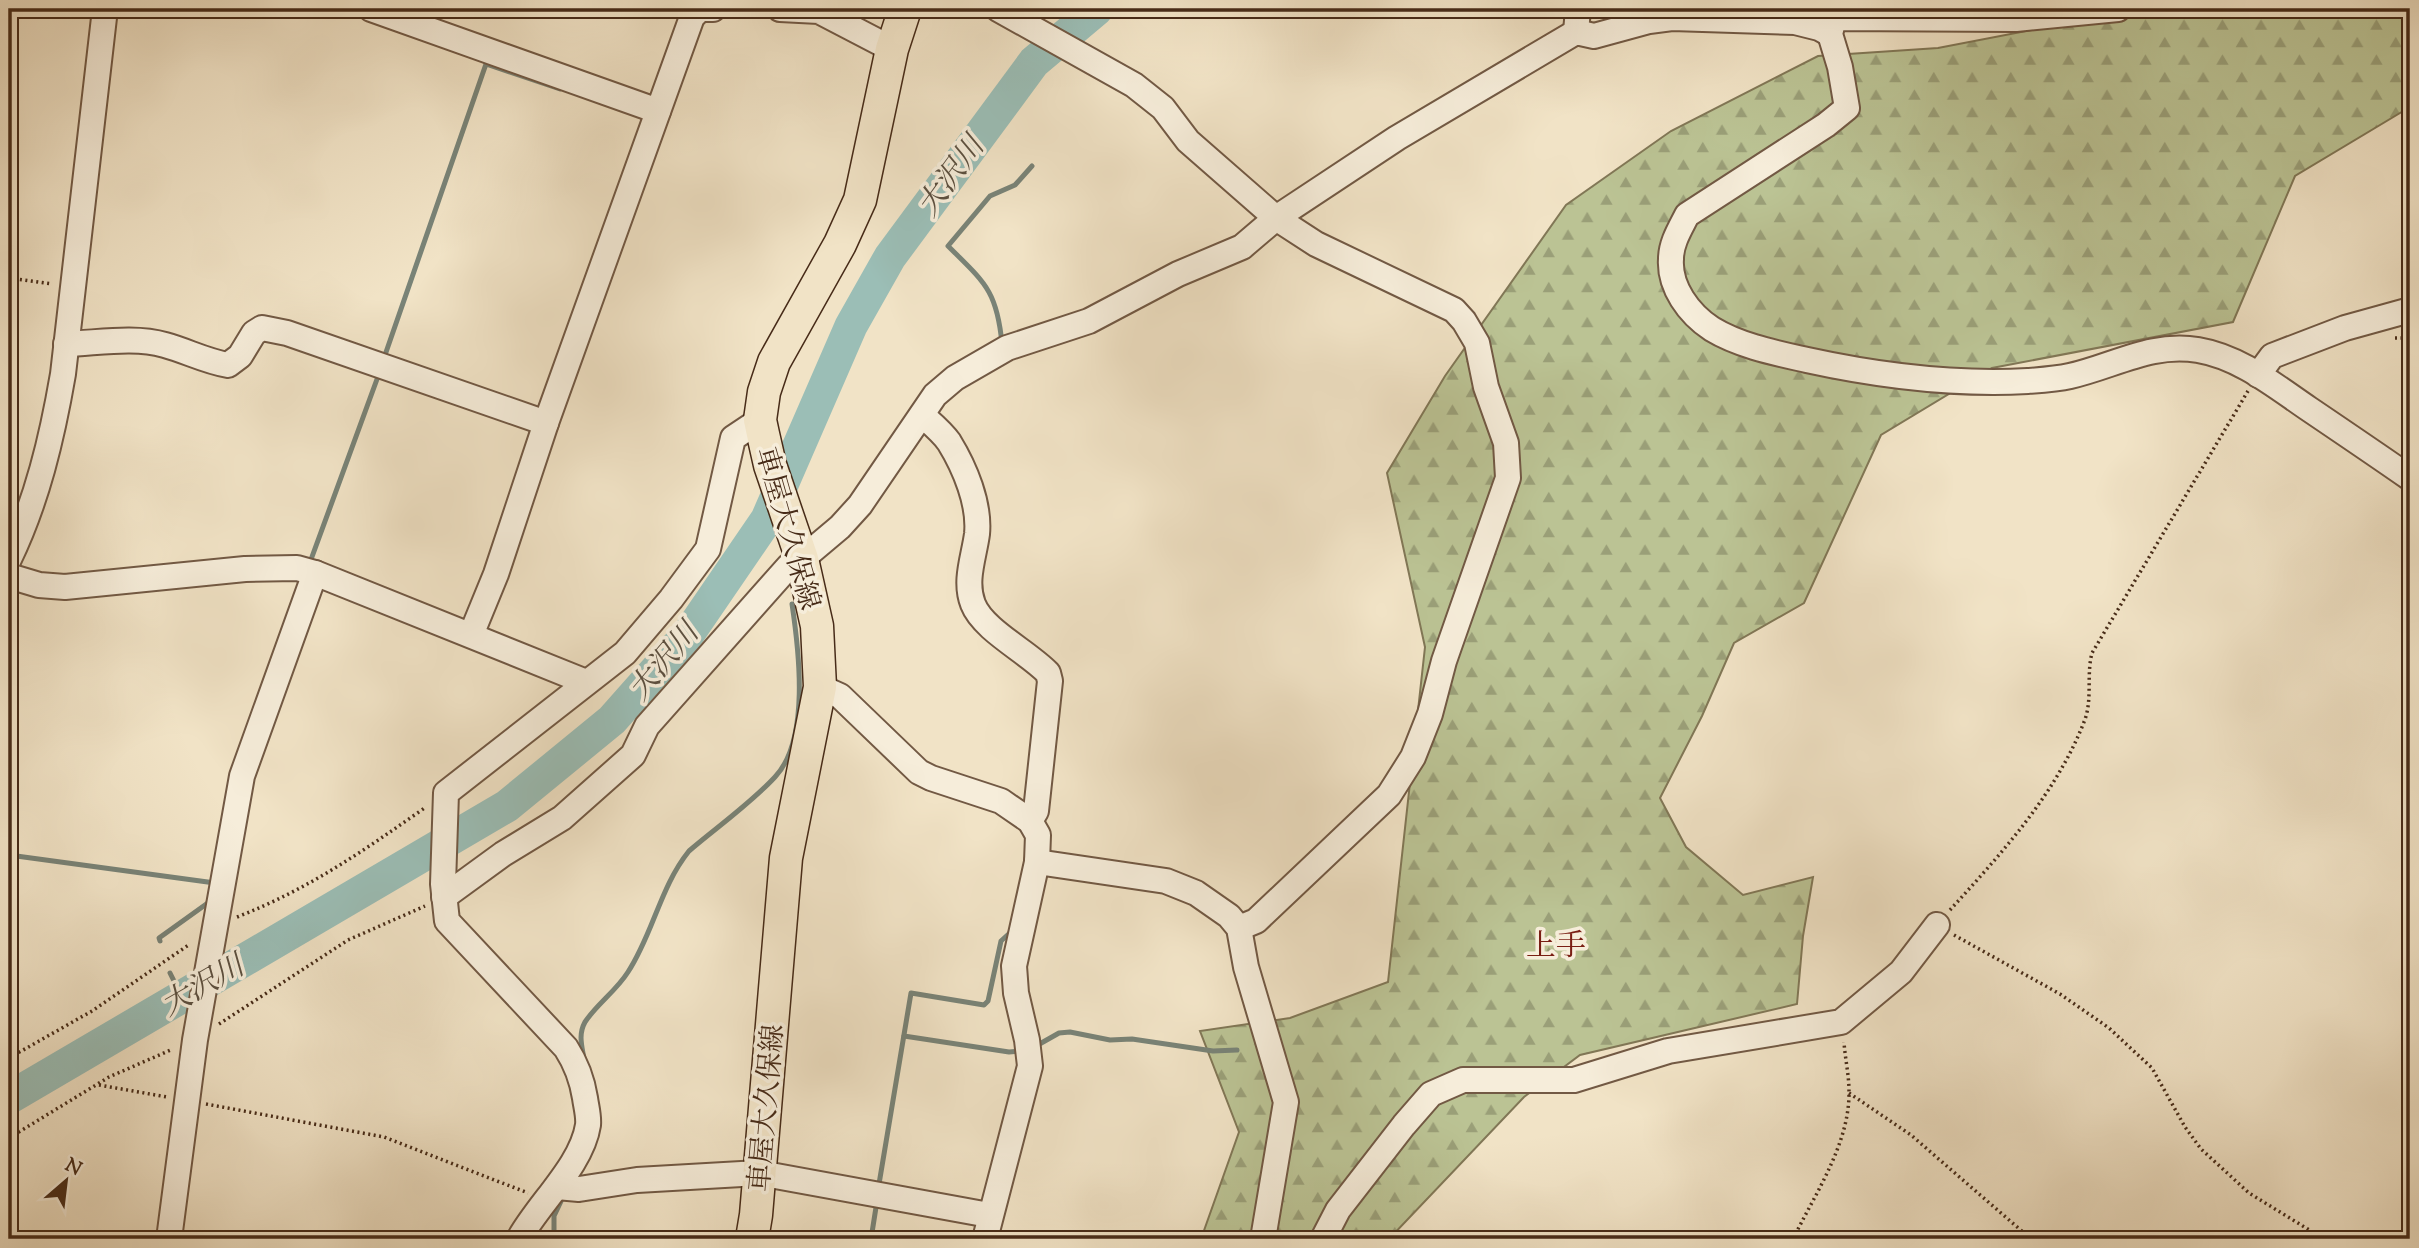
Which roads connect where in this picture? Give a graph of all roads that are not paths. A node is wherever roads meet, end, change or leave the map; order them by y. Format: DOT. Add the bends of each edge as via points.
graph roads {
  1 [pos="105,9"];
  2 [pos="371,9"];
  3 [pos="713,9"];
  4 [pos="780,9"];
  5 [pos="905,9"];
  6 [pos="2118,9"];
  7 [pos="1020,17"];
  8 [pos="1577,18"];
  9 [pos="1830,34"];
  10 [pos="892,49"];
  11 [pos="652,109"];
  12 [pos="1276,218"];
  13 [pos="2410,310"];
  14 [pos="66,344"];
  15 [pos="2258,374"];
  16 [pos="922,415"];
  17 [pos="546,423"];
  18 [pos="762,427"];
  19 [pos="2410,478"];
  20 [pos="798,550"];
  21 [pos="9,559"];
  22 [pos="309,572"];
  23 [pos="9,576"];
  24 [pos="471,635"];
  25 [pos="586,682"];
  26 [pos="820,687"];
  27 [pos="1030,821"];
  28 [pos="1037,862"];
  29 [pos="443,890"];
  30 [pos="1937,925"];
  31 [pos="1239,929"];
  32 [pos="759,1173"];
  33 [pos="551,1194"];
  34 [pos="987,1227"];
  35 [pos="170,1239"];
  36 [pos="519,1239"];
  37 [pos="752,1239"];
  38 [pos="1263,1239"];
  39 [pos="1323,1239"];
  1 -- 14 [label="street"];
  2 -- 11 [label="street"];
  3 -- 11 [label="street" via="700,9 692,17"];
  4 -- 10 [label="street" via="819,11"];
  5 -- 10 [label="main road, 車屋大久保線"];
  6 -- 9 [label="street" via="2017,19 1834,18"];
  7 -- 12 [label="street" via="1134,85 1163,108 1188,141"];
  8 -- 9 [label="street" via="1594,36 1672,18 1795,22"];
  8 -- 12 [label="street"];
  9 -- 15 [label="street" via="1847,108 1687,215 1675,238 1674,282 1686,306 1712,329 1784,355 1921,379 2070,377 2139,353 2175,347 2220,355"];
  10 -- 18 [label="main road, 車屋大久保線" via="860,200 774,362 764,392"];
  11 -- 17 [label="street"];
  12 -- 16 [label="street" via="1242,247 1178,274 1089,321 1007,348 955,378 935,395"];
  12 -- 31 [label="street" via="1316,244 1454,310 1464,321 1477,343 1486,387 1506,443 1508,478 1413,757 1389,795 1256,921"];
  13 -- 15 [label="street" via="2272,356"];
  14 -- 17 [label="street" via="164,344 228,365 262,328 288,333"];
  14 -- 21 [label="street" via="56,414 36,492"];
  15 -- 19 [label="street"];
  16 -- 20 [label="street" via="840,527"];
  16 -- 27 [label="street" via="948,441 976,507 977,532 968,584 974,606 988,624 1048,673 1035,811"];
  17 -- 24 [label="street"];
  18 -- 20 [label="main road, 車屋大久保線"];
  18 -- 25 [label="street" via="733,438 708,549 625,653"];
  20 -- 26 [label="main road, 車屋大久保線" via="817,626"];
  20 -- 29 [label="street" via="789,566 647,726 633,755 562,818"];
  22 -- 23 [label="street" via="245,569 65,587"];
  22 -- 24 [label="street"];
  22 -- 35 [label="street" via="245,764 197,1032"];
  24 -- 25 [label="street"];
  25 -- 29 [label="street" via="446,793"];
  26 -- 27 [label="street" via="840,696 919,772 1001,801"];
  26 -- 32 [label="main road, 車屋大久保線" via="786,858"];
  27 -- 28 [label="street" via="1038,835"];
  28 -- 31 [label="street" via="1166,881 1196,893 1229,916"];
  28 -- 34 [label="street" via="1014,966 1030,1066"];
  29 -- 33 [label="street" via="447,921 566,1048 582,1078 589,1123 582,1145"];
  30 -- 39 [label="street" via="1902,972 1841,1022 1668,1051 1574,1080 1463,1080 1431,1094 1338,1210"];
  31 -- 38 [label="street" via="1286,1102"];
  32 -- 33 [label="street" via="636,1180"];
  32 -- 34 [label="street"];
  32 -- 37 [label="main road, 車屋大久保線"];
  33 -- 36 [label="street"];
}
